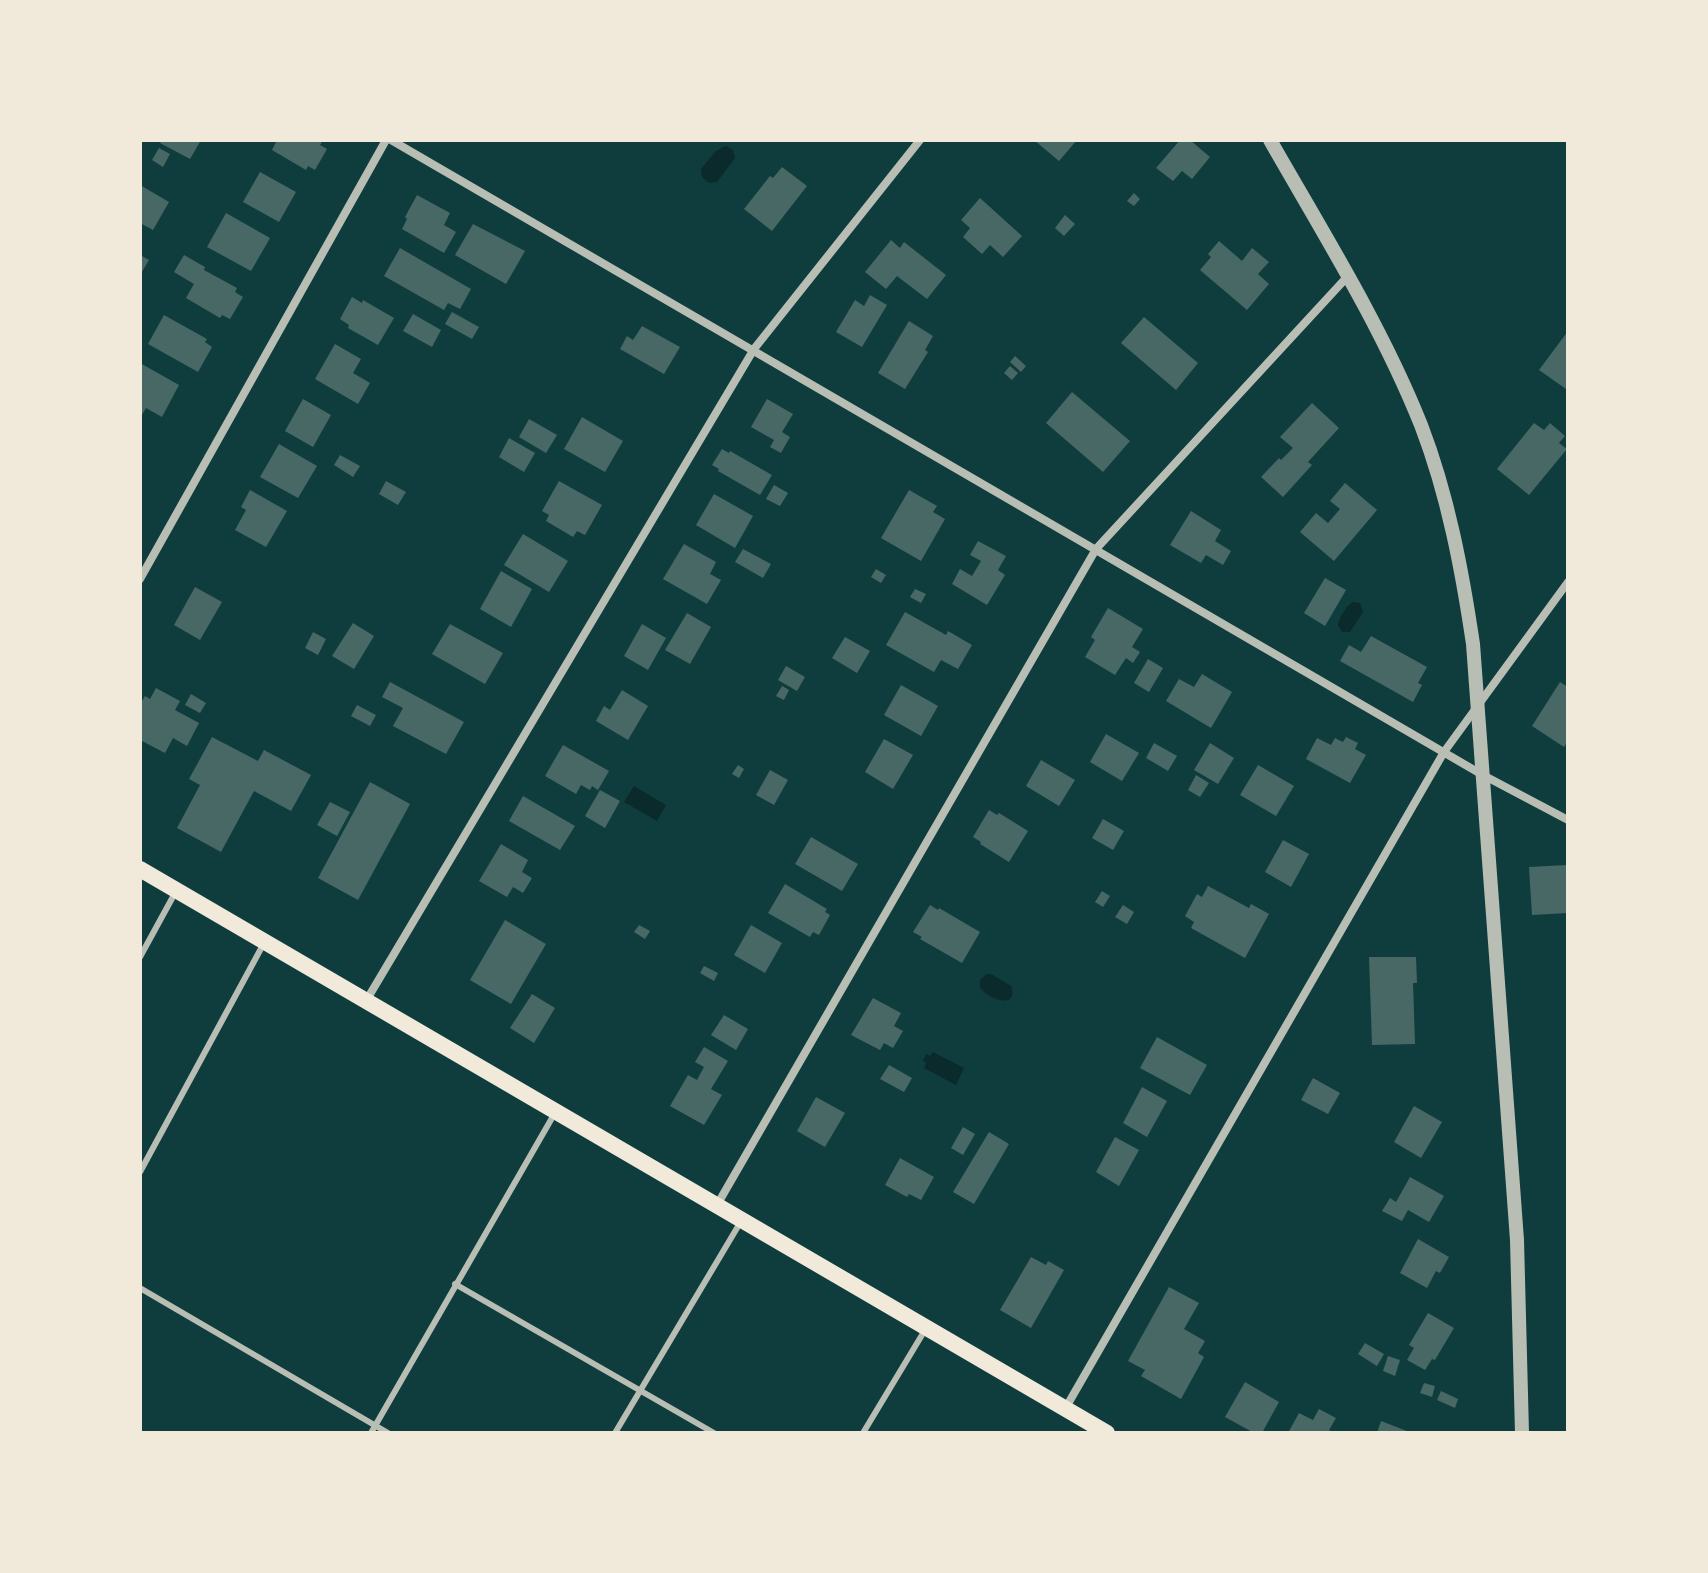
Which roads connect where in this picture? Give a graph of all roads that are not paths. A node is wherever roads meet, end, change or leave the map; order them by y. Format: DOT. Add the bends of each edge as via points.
graph roads {
  1 [pos="389,140"];
  2 [pos="920,140"];
  3 [pos="1270,140"];
  4 [pos="1348,276"];
  5 [pos="754,349"];
  6 [pos="1096,549"];
  7 [pos="140,579"];
  8 [pos="1568,582"];
  9 [pos="1477,708"];
  10 [pos="1444,752"];
  11 [pos="1481,774"];
  12 [pos="1568,820"];
  13 [pos="140,869"];
  14 [pos="177,890"];
  15 [pos="265,942"];
  16 [pos="140,957"];
  17 [pos="366,1001"];
  18 [pos="556,1111"];
  19 [pos="140,1172"];
  20 [pos="717,1206"];
  21 [pos="741,1220"];
  22 [pos="455,1284"];
  23 [pos="140,1288"];
  24 [pos="927,1328"];
  25 [pos="640,1390"];
  26 [pos="1065,1409"];
  27 [pos="375,1426"];
  28 [pos="371,1433"];
  29 [pos="388,1433"];
  30 [pos="615,1433"];
  31 [pos="714,1433"];
  32 [pos="863,1433"];
  33 [pos="1106,1433"];
  34 [pos="1522,1433"];
  1 -- 5 [label="street"];
  1 -- 7 [label="street"];
  2 -- 5 [label="street"];
  3 -- 4 [label="street"];
  4 -- 6 [label="street"];
  4 -- 9 [label="street" via="1398,372 1445,498 1462,570"];
  5 -- 6 [label="street"];
  5 -- 17 [label="street"];
  6 -- 10 [label="street"];
  6 -- 20 [label="street"];
  8 -- 9 [label="street"];
  9 -- 10 [label="street"];
  9 -- 11 [label="street"];
  10 -- 11 [label="street"];
  10 -- 26 [label="street"];
  11 -- 12 [label="street"];
  11 -- 34 [label="street" via="1517,1240"];
  13 -- 14 [label="main road"];
  14 -- 15 [label="main road"];
  14 -- 16 [label="lane"];
  15 -- 17 [label="main road"];
  15 -- 19 [label="lane"];
  17 -- 18 [label="main road"];
  18 -- 20 [label="main road"];
  18 -- 22 [label="lane"];
  20 -- 21 [label="main road"];
  21 -- 24 [label="main road"];
  21 -- 25 [label="lane"];
  22 -- 25 [label="lane"];
  22 -- 27 [label="lane"];
  23 -- 27 [label="lane"];
  24 -- 26 [label="main road"];
  24 -- 32 [label="lane"];
  25 -- 30 [label="lane"];
  25 -- 31 [label="lane"];
  26 -- 33 [label="main road"];
  27 -- 28 [label="lane"];
  27 -- 29 [label="lane"];
}
